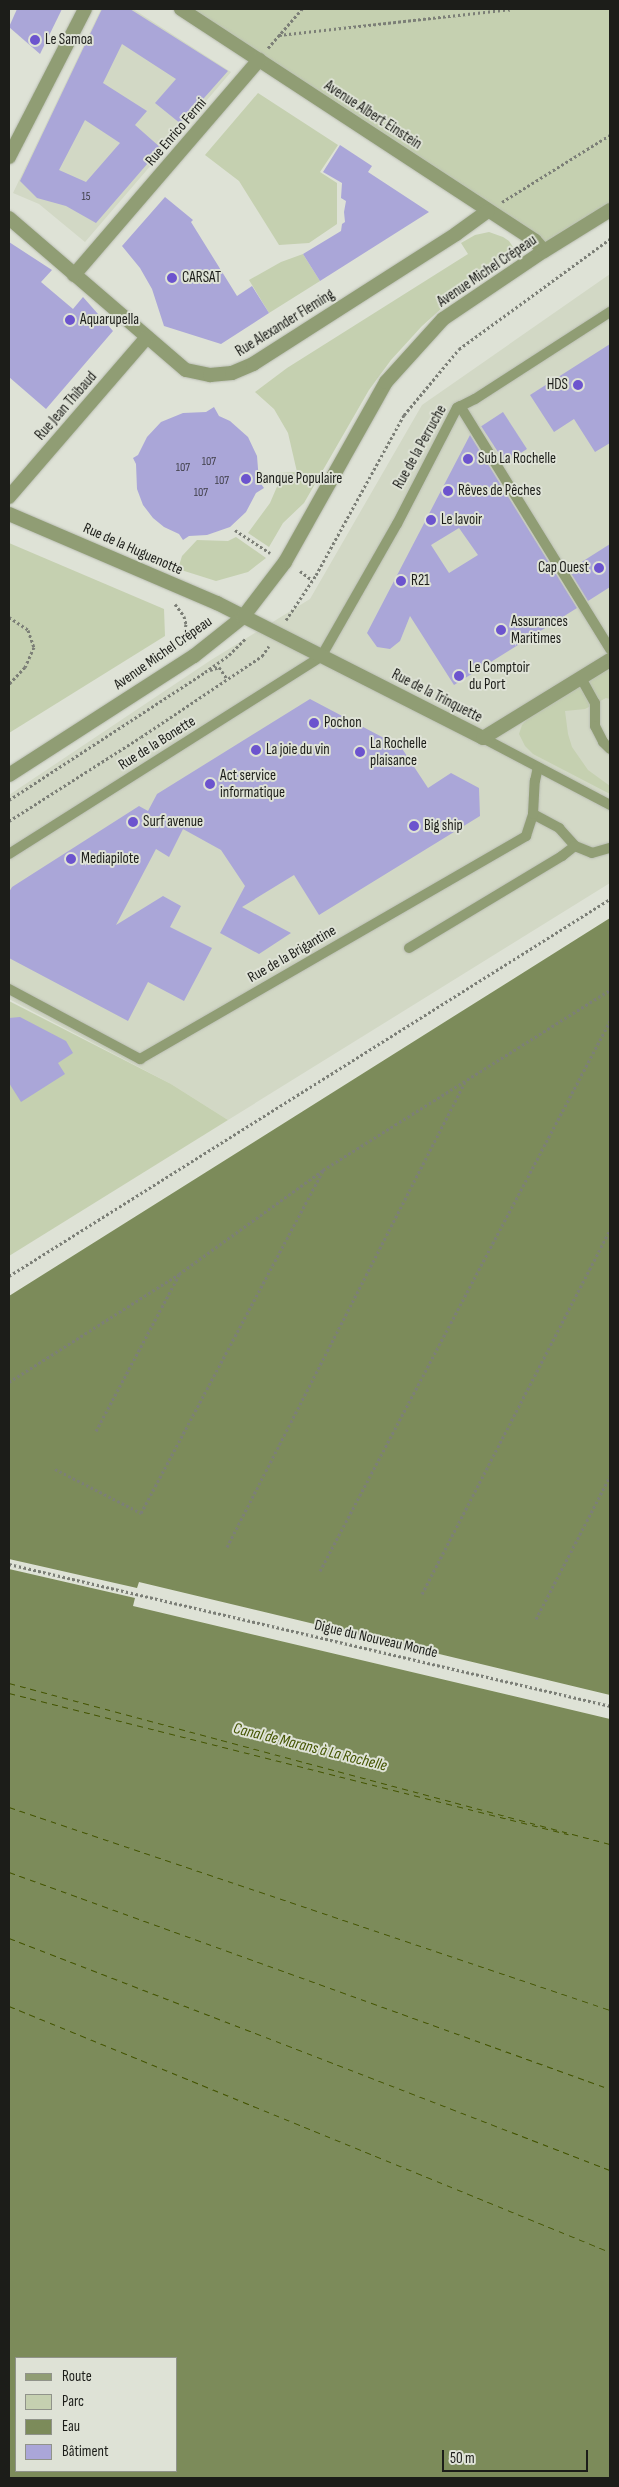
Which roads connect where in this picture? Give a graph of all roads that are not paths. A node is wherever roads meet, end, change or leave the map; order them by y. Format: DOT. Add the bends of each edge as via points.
graph roads {
  1 [pos="85,9"];
  2 [pos="181,9"];
  3 [pos="259,60"];
  4 [pos="9,157"];
  5 [pos="610,210"];
  6 [pos="488,211"];
  7 [pos="9,218"];
  8 [pos="544,251"];
  9 [pos="74,275"];
  10 [pos="610,312"];
  11 [pos="147,337"];
  12 [pos="460,406"];
  13 [pos="9,497"];
  14 [pos="9,514"];
  15 [pos="243,616"];
  16 [pos="610,649"];
  17 [pos="322,657"];
  18 [pos="610,660"];
  19 [pos="581,678"];
  20 [pos="483,738"];
  21 [pos="610,750"];
  22 [pos="538,767"];
  23 [pos="9,774"];
  24 [pos="610,805"];
  25 [pos="533,814"];
  26 [pos="575,846"];
  27 [pos="610,848"];
  28 [pos="9,854"];
  29 [pos="409,948"];
  30 [pos="9,989"];
  1 -- 4 [label="street"];
  2 -- 3 [label="street, Avenue Albert Einstein"];
  3 -- 6 [label="street, Avenue Albert Einstein"];
  3 -- 9 [label="street, Rue Enrico Fermi"];
  5 -- 8 [label="street, Avenue Michel Crépeau"];
  6 -- 8 [label="street, Avenue Albert Einstein" via="535,241"];
  6 -- 11 [label="street, Rue Alexander Fleming" via="253,364 232,373 210,375 186,370"];
  7 -- 9 [label="street, Rue Alexander Fleming"];
  8 -- 15 [label="street, Avenue Michel Crépeau" via="443,319 386,382 285,562"];
  9 -- 11 [label="street, Rue Alexander Fleming"];
  10 -- 12 [label="lane, Rue de la Perruche"];
  11 -- 13 [label="street, Rue Jean Thibaud"];
  12 -- 16 [label="lane"];
  12 -- 17 [label="lane, Rue de la Perruche"];
  14 -- 15 [label="street, Rue de la Huguenotte"];
  15 -- 17 [label="street, Rue de la Trinquette"];
  15 -- 23 [label="street, Avenue Michel Crépeau" via="194,656"];
  17 -- 20 [label="street, Rue de la Trinquette"];
  17 -- 28 [label="lane, Rue de la Bonette"];
  18 -- 19 [label="street, Rue de la Trinquette"];
  19 -- 20 [label="street, Rue de la Trinquette"];
  19 -- 21 [label="lane" via="595,703 595,726"];
  20 -- 22 [label="lane"];
  22 -- 24 [label="lane"];
  22 -- 25 [label="lane, Rue de la Brigantine" via="534,780"];
  25 -- 26 [label="lane" via="559,828"];
  25 -- 30 [label="lane, Rue de la Brigantine" via="526,836 140,1059"];
  26 -- 27 [label="lane" via="592,854"];
  26 -- 29 [label="lane"];
}
